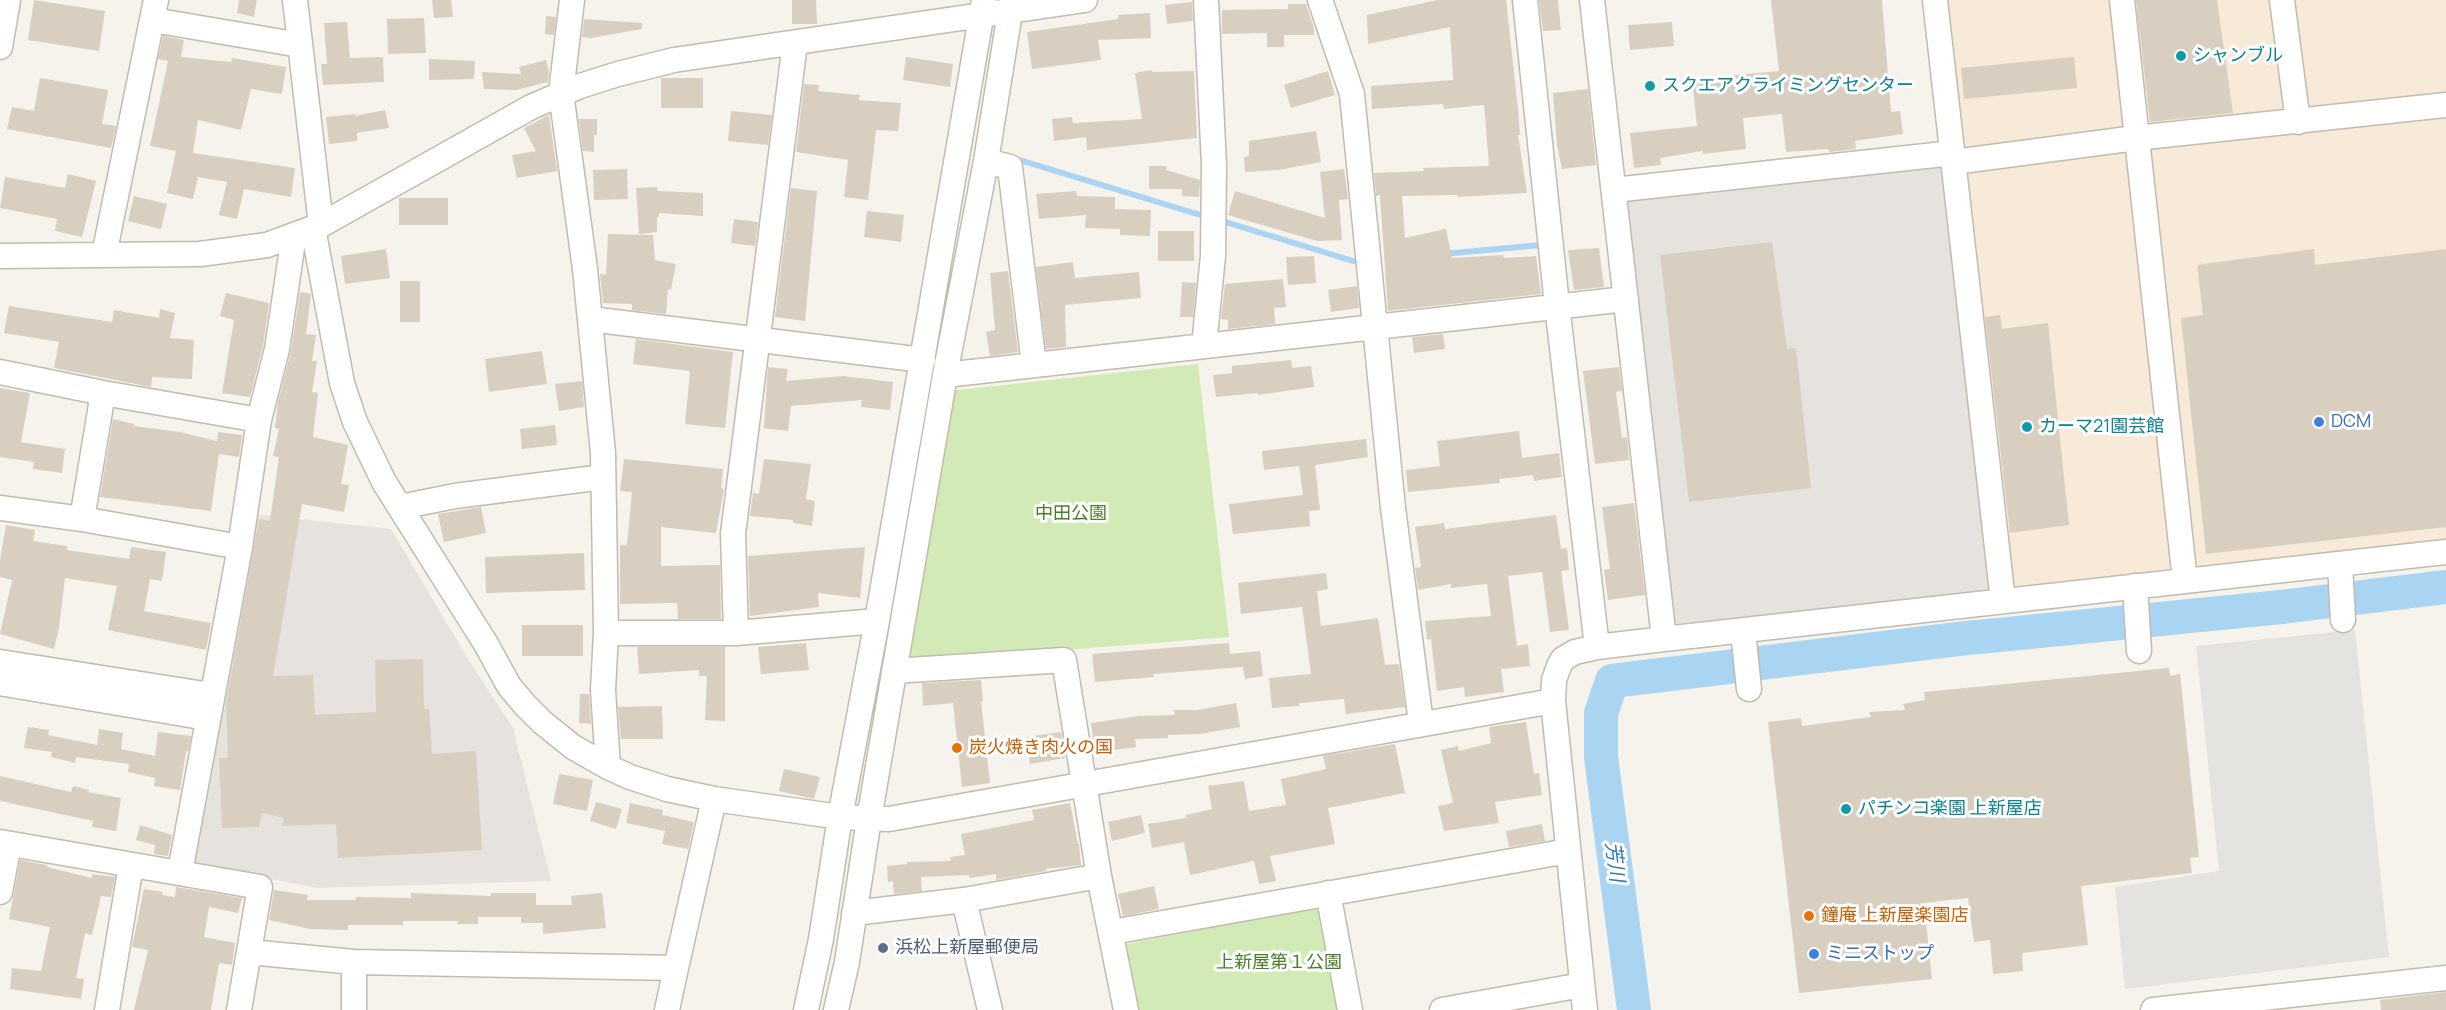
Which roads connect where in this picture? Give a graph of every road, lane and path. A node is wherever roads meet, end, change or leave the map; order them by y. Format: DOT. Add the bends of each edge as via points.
graph roads {
  1 [pos="8,0"];
  2 [pos="295,0"];
  3 [pos="572,0"];
  4 [pos="1085,0"];
  5 [pos="1206,0"];
  6 [pos="1320,0"];
  7 [pos="1526,0"];
  8 [pos="1592,0"];
  9 [pos="1935,0"];
  10 [pos="2122,0"];
  11 [pos="2282,0"];
  12 [pos="1011,6"];
  13 [pos="983,7"];
  14 [pos="154,10"];
  15 [pos="0,41"];
  16 [pos="795,43"];
  17 [pos="300,45"];
  18 [pos="561,93"];
  19 [pos="2446,105"];
  20 [pos="2298,122"];
  21 [pos="2136,138"];
  22 [pos="1954,157"];
  23 [pos="986,161"];
  24 [pos="1614,190"];
  25 [pos="309,229"];
  26 [pos="104,255"];
  27 [pos="0,256"];
  28 [pos="1626,299"];
  29 [pos="1557,305"];
  30 [pos="590,318"];
  31 [pos="1375,326"];
  32 [pos="758,340"];
  33 [pos="1204,346"];
  34 [pos="922,360"];
  35 [pos="1034,365"];
  36 [pos="0,372"];
  37 [pos="945,375"];
  38 [pos="103,393"];
  39 [pos="259,420"];
  40 [pos="603,477"];
  41 [pos="400,507"];
  42 [pos="0,508"];
  43 [pos="82,519"];
  44 [pos="240,547"];
  45 [pos="2446,552"];
  46 [pos="2341,571"];
  47 [pos="2185,580"];
  48 [pos="2135,592"];
  49 [pos="2004,601"];
  50 [pos="2343,620"];
  51 [pos="877,621"];
  52 [pos="606,633"];
  53 [pos="736,633"];
  54 [pos="1743,636"];
  55 [pos="1664,639"];
  56 [pos="1597,647"];
  57 [pos="2139,651"];
  58 [pos="0,662"];
  59 [pos="894,671"];
  60 [pos="0,683"];
  61 [pos="1749,689"];
  62 [pos="1553,701"];
  63 [pos="209,706"];
  64 [pos="1421,723"];
  65 [pos="608,767"];
  66 [pos="1083,785"];
  67 [pos="714,799"];
  68 [pos="840,817"];
  69 [pos="869,819"];
  70 [pos="4,843"];
  71 [pos="1568,851"];
  72 [pos="131,865"];
  73 [pos="180,872"];
  74 [pos="1099,876"];
  75 [pos="0,892"];
  76 [pos="1328,893"];
  77 [pos="964,900"];
  78 [pos="854,913"];
  79 [pos="1112,932"];
  80 [pos="249,952"];
  81 [pos="354,962"];
  82 [pos="676,968"];
  83 [pos="2446,978"];
  84 [pos="1582,985"];
  85 [pos="2230,1006"];
  86 [pos="107,1010"];
  87 [pos="239,1010"];
  88 [pos="354,1010"];
  89 [pos="667,1010"];
  90 [pos="806,1010"];
  91 [pos="836,1010"];
  92 [pos="990,1010"];
  93 [pos="1126,1010"];
  94 [pos="1350,1010"];
  95 [pos="1442,1010"];
  96 [pos="1585,1010"];
  97 [pos="2153,1010"];
  1 -- 15 [label="street"];
  2 -- 17 [label="street"];
  3 -- 18 [label="street"];
  4 -- 12 [label="street"];
  5 -- 33 [label="street" via="1214,165"];
  6 -- 31 [label="street" via="1352,94"];
  7 -- 29 [label="street"];
  8 -- 24 [label="street"];
  9 -- 22 [label="street"];
  10 -- 21 [label="street"];
  11 -- 20 [label="street"];
  12 -- 13 [label="street"];
  12 -- 23 [label="street"];
  13 -- 16 [label="street"];
  13 -- 34 [label="street"];
  14 -- 17 [label="street"];
  14 -- 26 [label="street"];
  16 -- 18 [label="street" via="646,66"];
  16 -- 32 [label="street"];
  17 -- 25 [label="street"];
  18 -- 25 [label="street"];
  18 -- 30 [label="street"];
  19 -- 20 [label="street"];
  20 -- 21 [label="street"];
  21 -- 22 [label="street"];
  21 -- 47 [label="street"];
  22 -- 24 [label="street"];
  22 -- 49 [label="street"];
  23 -- 35 [label="street" via="1010,167"];
  23 -- 37 [label="street"];
  24 -- 28 [label="street"];
  25 -- 26 [label="street" via="267,245 230,252"];
  25 -- 39 [label="street"];
  25 -- 41 [label="street" via="347,400 384,483"];
  26 -- 27 [label="street"];
  28 -- 29 [label="street"];
  28 -- 55 [label="street"];
  29 -- 31 [label="street"];
  29 -- 56 [label="street"];
  30 -- 32 [label="street"];
  30 -- 40 [label="street"];
  31 -- 33 [label="street"];
  31 -- 64 [label="street" via="1393,508"];
  32 -- 34 [label="street"];
  32 -- 53 [label="street" via="733,534"];
  33 -- 35 [label="street"];
  34 -- 51 [label="street"];
  35 -- 37 [label="street"];
  36 -- 38 [label="street"];
  37 -- 59 [label="street"];
  38 -- 39 [label="street"];
  38 -- 43 [label="street"];
  39 -- 44 [label="street"];
  40 -- 41 [label="street"];
  40 -- 52 [label="street"];
  41 -- 65 [label="street" via="509,686 556,734"];
  42 -- 43 [label="street"];
  43 -- 44 [label="street"];
  44 -- 63 [label="street"];
  45 -- 46 [label="street"];
  46 -- 47 [label="street"];
  46 -- 50 [label="street"];
  47 -- 48 [label="street"];
  48 -- 49 [label="street"];
  48 -- 57 [label="street"];
  49 -- 54 [label="street"];
  51 -- 53 [label="street"];
  51 -- 68 [label="street"];
  52 -- 53 [label="street"];
  52 -- 65 [label="street" via="603,690"];
  54 -- 55 [label="street"];
  54 -- 61 [label="street"];
  55 -- 56 [label="street"];
  56 -- 62 [label="street" via="1563,659 1554,680"];
  58 -- 63 [label="street"];
  59 -- 66 [label="street" via="1064,660"];
  59 -- 69 [label="street"];
  60 -- 63 [label="street"];
  62 -- 64 [label="street"];
  62 -- 71 [label="street"];
  63 -- 73 [label="street"];
  64 -- 66 [label="street"];
  65 -- 67 [label="street" via="646,783"];
  66 -- 69 [label="street" via="911,816"];
  66 -- 74 [label="street"];
  67 -- 68 [label="street"];
  67 -- 82 [label="street"];
  68 -- 69 [label="street"];
  68 -- 90 [label="street"];
  69 -- 78 [label="street"];
  70 -- 72 [label="street"];
  70 -- 75 [label="street"];
  71 -- 76 [label="street"];
  71 -- 84 [label="street"];
  72 -- 73 [label="street"];
  72 -- 86 [label="street"];
  73 -- 80 [label="street" via="260,887"];
  74 -- 77 [label="street"];
  74 -- 79 [label="street"];
  76 -- 79 [label="street"];
  76 -- 94 [label="street"];
  77 -- 78 [label="street"];
  77 -- 92 [label="street"];
  78 -- 91 [label="street"];
  79 -- 93 [label="street"];
  80 -- 81 [label="street"];
  80 -- 87 [label="street"];
  81 -- 82 [label="street"];
  81 -- 88 [label="street"];
  82 -- 89 [label="street"];
  83 -- 85 [label="street"];
  84 -- 95 [label="street"];
  84 -- 96 [label="street"];
  85 -- 97 [label="street"];
}
